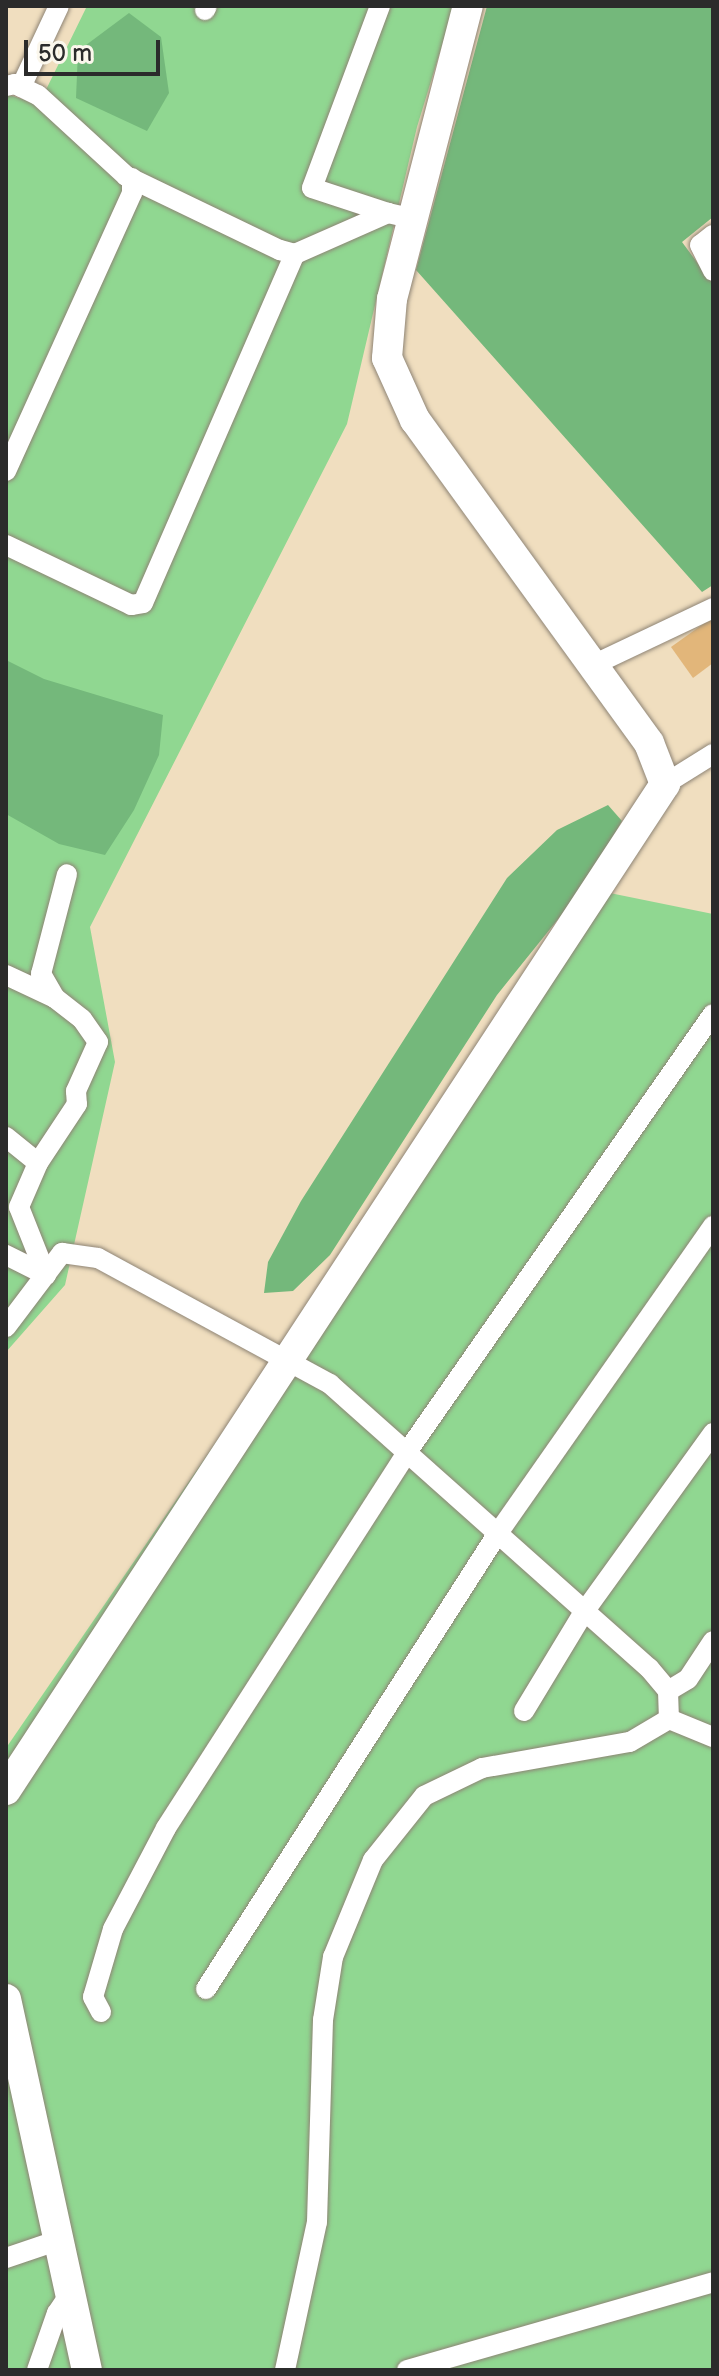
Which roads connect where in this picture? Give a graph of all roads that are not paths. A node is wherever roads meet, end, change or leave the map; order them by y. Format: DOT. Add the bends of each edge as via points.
graph roads {
  1 [pos="59,6"];
  2 [pos="380,6"];
  3 [pos="468,6"];
  4 [pos="14,86"];
  5 [pos="132,178"];
  6 [pos="401,216"];
  7 [pos="713,235"];
  8 [pos="295,254"];
  9 [pos="713,271"];
  10 [pos="6,471"];
  11 [pos="6,545"];
  12 [pos="713,608"];
  13 [pos="593,665"];
  14 [pos="713,754"];
  15 [pos="665,784"];
  16 [pos="67,874"];
  17 [pos="6,975"];
  18 [pos="55,998"];
  19 [pos="713,1014"];
  20 [pos="6,1137"];
  21 [pos="38,1163"];
  22 [pos="713,1226"];
  23 [pos="6,1255"];
  24 [pos="46,1275"];
  25 [pos="6,1327"];
  26 [pos="284,1361"];
  27 [pos="713,1433"];
  28 [pos="407,1452"];
  29 [pos="498,1533"];
  30 [pos="584,1612"];
  31 [pos="713,1641"];
  32 [pos="668,1691"];
  33 [pos="524,1711"];
  34 [pos="669,1719"];
  35 [pos="713,1737"];
  36 [pos="6,1790"];
  37 [pos="206,1989"];
  38 [pos="6,1999"];
  39 [pos="101,2012"];
  40 [pos="56,2241"];
  41 [pos="6,2258"];
  42 [pos="713,2282"];
  43 [pos="69,2295"];
  44 [pos="37,2370"];
  45 [pos="87,2370"];
  46 [pos="285,2370"];
  47 [pos="407,2370"];
  1 -- 4 [label="street"];
  2 -- 6 [label="street" via="312,188"];
  3 -- 6 [label="street"];
  4 -- 5 [label="street" via="38,95"];
  5 -- 8 [label="street"];
  5 -- 10 [label="street" via="132,193"];
  6 -- 8 [label="street"];
  6 -- 13 [label="street" via="387,358 399,391"];
  7 -- 9 [label="street" via="700,245"];
  8 -- 11 [label="street" via="143,603 131,605"];
  12 -- 13 [label="street"];
  13 -- 15 [label="street" via="649,743"];
  14 -- 15 [label="street"];
  15 -- 26 [label="street"];
  16 -- 18 [label="street" via="41,974"];
  17 -- 18 [label="street"];
  18 -- 21 [label="street" via="82,1019 98,1042 76,1091 77,1104"];
  19 -- 28 [label="street"];
  20 -- 21 [label="street"];
  21 -- 24 [label="street" via="19,1207"];
  22 -- 29 [label="street"];
  23 -- 24 [label="street"];
  24 -- 25 [label="street"];
  24 -- 26 [label="street" via="62,1253 98,1258"];
  26 -- 28 [label="street" via="330,1384"];
  26 -- 36 [label="street"];
  27 -- 30 [label="street"];
  28 -- 29 [label="street"];
  28 -- 39 [label="street" via="166,1828 113,1929 93,1997"];
  29 -- 30 [label="street"];
  29 -- 37 [label="street"];
  30 -- 32 [label="street"];
  30 -- 33 [label="street"];
  31 -- 32 [label="street" via="688,1679"];
  32 -- 34 [label="street"];
  34 -- 35 [label="street"];
  34 -- 46 [label="street" via="630,1742 482,1768 424,1796 373,1860 333,1957 323,2020 317,2222"];
  38 -- 40 [label="street"];
  40 -- 41 [label="street"];
  40 -- 43 [label="street"];
  42 -- 47 [label="street"];
  43 -- 44 [label="street"];
  43 -- 45 [label="street"];
}
